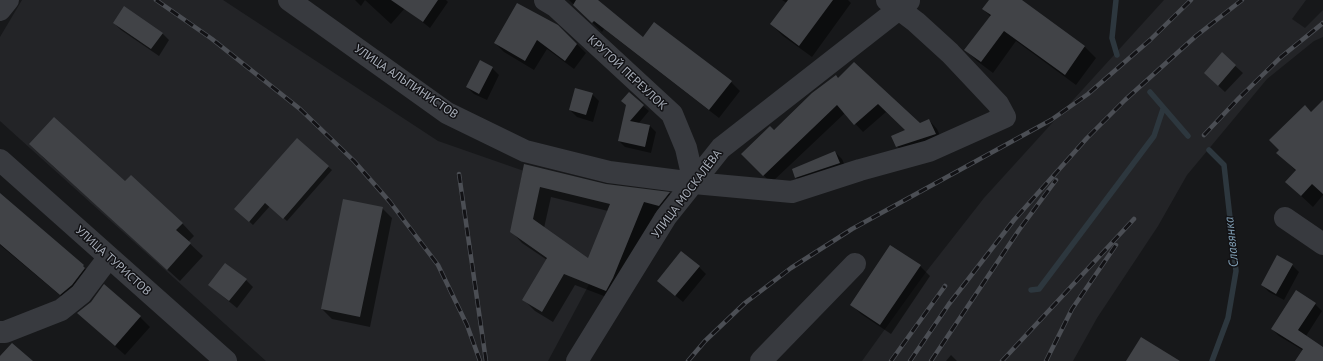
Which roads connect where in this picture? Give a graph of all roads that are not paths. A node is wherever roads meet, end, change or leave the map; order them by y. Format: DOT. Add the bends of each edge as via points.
graph roads {
  1 [pos="8,0"];
  2 [pos="289,0"];
  3 [pos="545,0"];
  4 [pos="899,3"];
  5 [pos="0,10"];
  6 [pos="2,167"];
  7 [pos="694,183"];
  8 [pos="1285,218"];
  9 [pos="1321,240"];
  10 [pos="109,257"];
  11 [pos="855,264"];
  12 [pos="0,332"];
  13 [pos="226,361"];
  14 [pos="576,361"];
  15 [pos="761,361"];
  1 -- 5 [label="street"];
  2 -- 7 [label="street, УЛИЦА АЛЬПИНИСТОВ" via="447,113 525,151 609,172"];
  3 -- 7 [label="street, КРУТОЙ ПЕРЕУЛОК" via="555,6 672,114 686,148"];
  4 -- 7 [label="street, УЛИЦА МОСКАЛЁВА" via="721,148"];
  4 -- 7 [label="street, УЛИЦА АЛЬПИНИСТОВ" via="998,104 1005,117 929,151 792,192"];
  6 -- 10 [label="street, УЛИЦА ТУРИСТОВ"];
  7 -- 14 [label="street, УЛИЦА МОСКАЛЁВА" via="666,217"];
  8 -- 9 [label="street"];
  10 -- 12 [label="street" via="82,294 61,310"];
  10 -- 13 [label="street, УЛИЦА ТУРИСТОВ"];
  11 -- 15 [label="street"];
}
